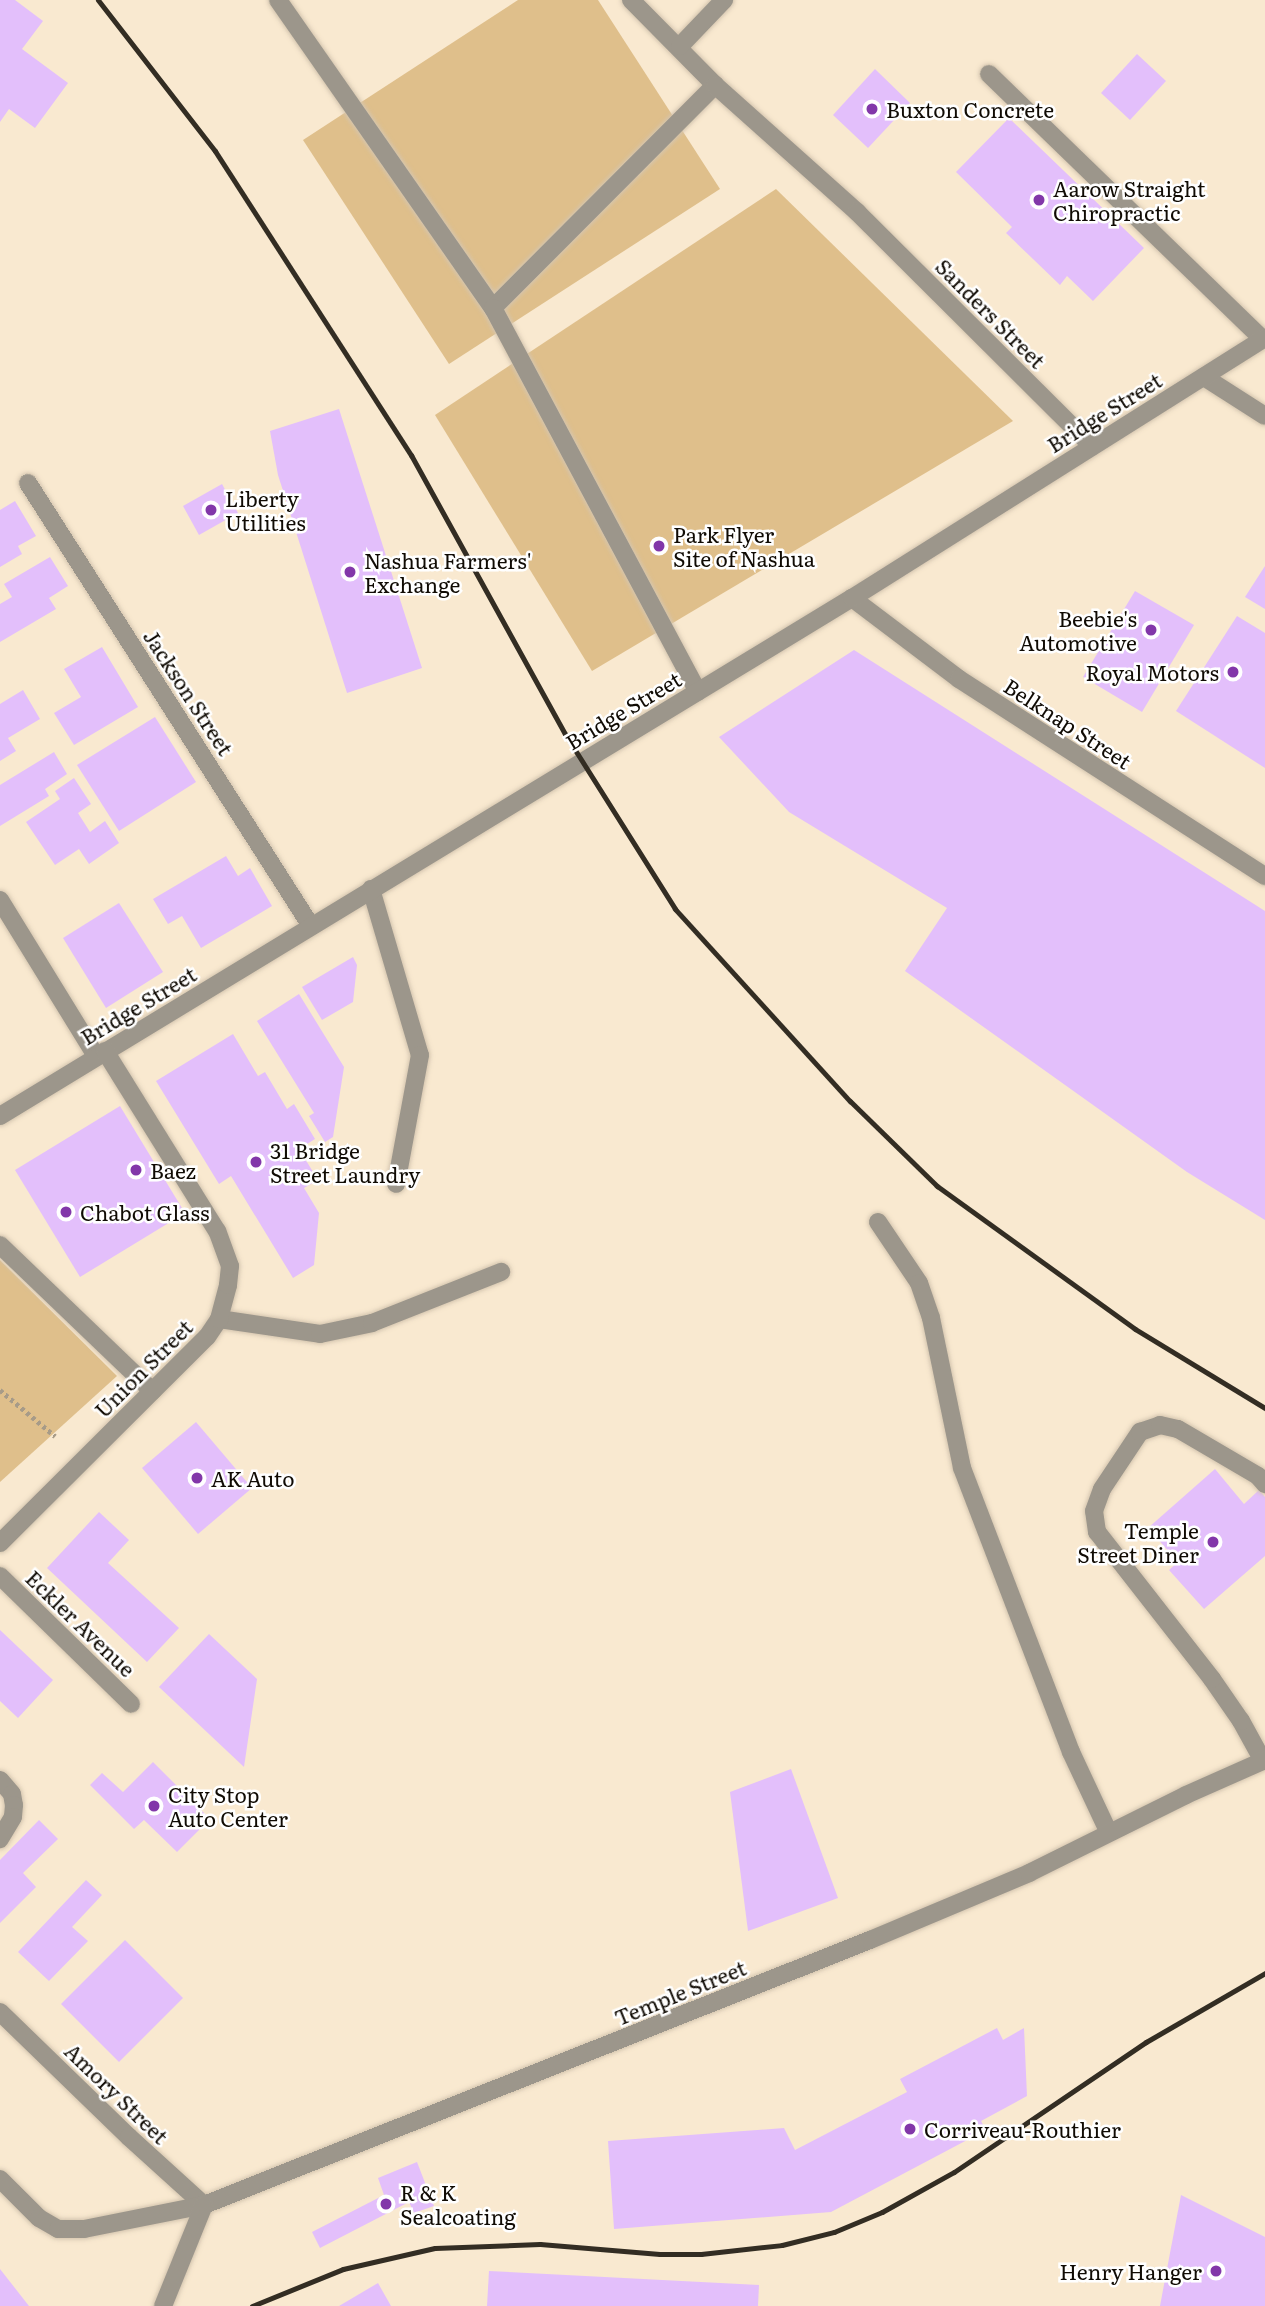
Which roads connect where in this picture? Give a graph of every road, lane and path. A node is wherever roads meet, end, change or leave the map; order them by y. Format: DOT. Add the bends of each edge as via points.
graph roads {
  1 [pos="278,0"];
  2 [pos="631,0"];
  3 [pos="724,0"];
  4 [pos="680,46"];
  5 [pos="989,74"];
  6 [pos="715,85"];
  7 [pos="493,308"];
  8 [pos="1264,338"];
  9 [pos="1203,377"];
  10 [pos="1265,416"];
  11 [pos="1092,446"];
  12 [pos="28,484"];
  13 [pos="852,598"];
  14 [pos="698,692"];
  15 [pos="1265,876"];
  16 [pos="372,889"];
  17 [pos="0,900"];
  18 [pos="311,926"];
  19 [pos="101,1054"];
  20 [pos="0,1116"];
  21 [pos="396,1184"];
  22 [pos="878,1222"];
  23 [pos="0,1245"];
  24 [pos="501,1272"];
  25 [pos="219,1319"];
  26 [pos="0,1390"];
  27 [pos="152,1391"];
  28 [pos="55,1436"];
  29 [pos="1265,1484"];
  30 [pos="0,1543"];
  31 [pos="0,1576"];
  32 [pos="131,1703"];
  33 [pos="1264,1760"];
  34 [pos="0,1780"];
  35 [pos="1109,1833"];
  36 [pos="0,1839"];
  37 [pos="0,2012"];
  38 [pos="0,2179"];
  39 [pos="204,2205"];
  40 [pos="163,2306"];
  1 -- 7 [label="street"];
  2 -- 4 [label="street, Sanders Street"];
  3 -- 4 [label="street"];
  4 -- 6 [label="street, Sanders Street"];
  5 -- 8 [label="street"];
  6 -- 7 [label="street"];
  6 -- 11 [label="street, Sanders Street" via="857,212"];
  7 -- 14 [label="street"];
  8 -- 9 [label="street, Bridge Street"];
  9 -- 10 [label="street"];
  9 -- 11 [label="street, Bridge Street"];
  11 -- 13 [label="street, Bridge Street"];
  12 -- 18 [label="street, Jackson Street"];
  13 -- 14 [label="street, Bridge Street"];
  13 -- 15 [label="street, Belknap Street" via="959,679"];
  14 -- 16 [label="street, Bridge Street"];
  16 -- 18 [label="street, Bridge Street"];
  16 -- 21 [label="street" via="420,1055"];
  17 -- 19 [label="street, Union Street"];
  18 -- 19 [label="street, Bridge Street"];
  19 -- 20 [label="street, Bridge Street"];
  19 -- 25 [label="street, Union Street" via="226,1250 230,1266"];
  22 -- 35 [label="street" via="919,1283 931,1318 962,1468 1071,1752"];
  23 -- 27 [label="street"];
  24 -- 25 [label="street" via="372,1323 320,1334"];
  25 -- 27 [label="street, Union Street"];
  26 -- 28 [label="path"];
  27 -- 30 [label="street, Union Street"];
  29 -- 33 [label="street" via="1178,1429 1160,1425 1140,1432 1102,1489 1094,1511 1097,1532 1212,1679"];
  31 -- 32 [label="street, Eckler Avenue"];
  33 -- 35 [label="street, Temple Street"];
  34 -- 36 [label="street" via="12,1794 14,1805 13,1817"];
  35 -- 39 [label="street, Temple Street" via="1029,1873 857,1945"];
  37 -- 39 [label="street, Amory Street"];
  38 -- 39 [label="street, Temple Street" via="39,2218 58,2229 84,2229"];
  39 -- 40 [label="street"];
}
